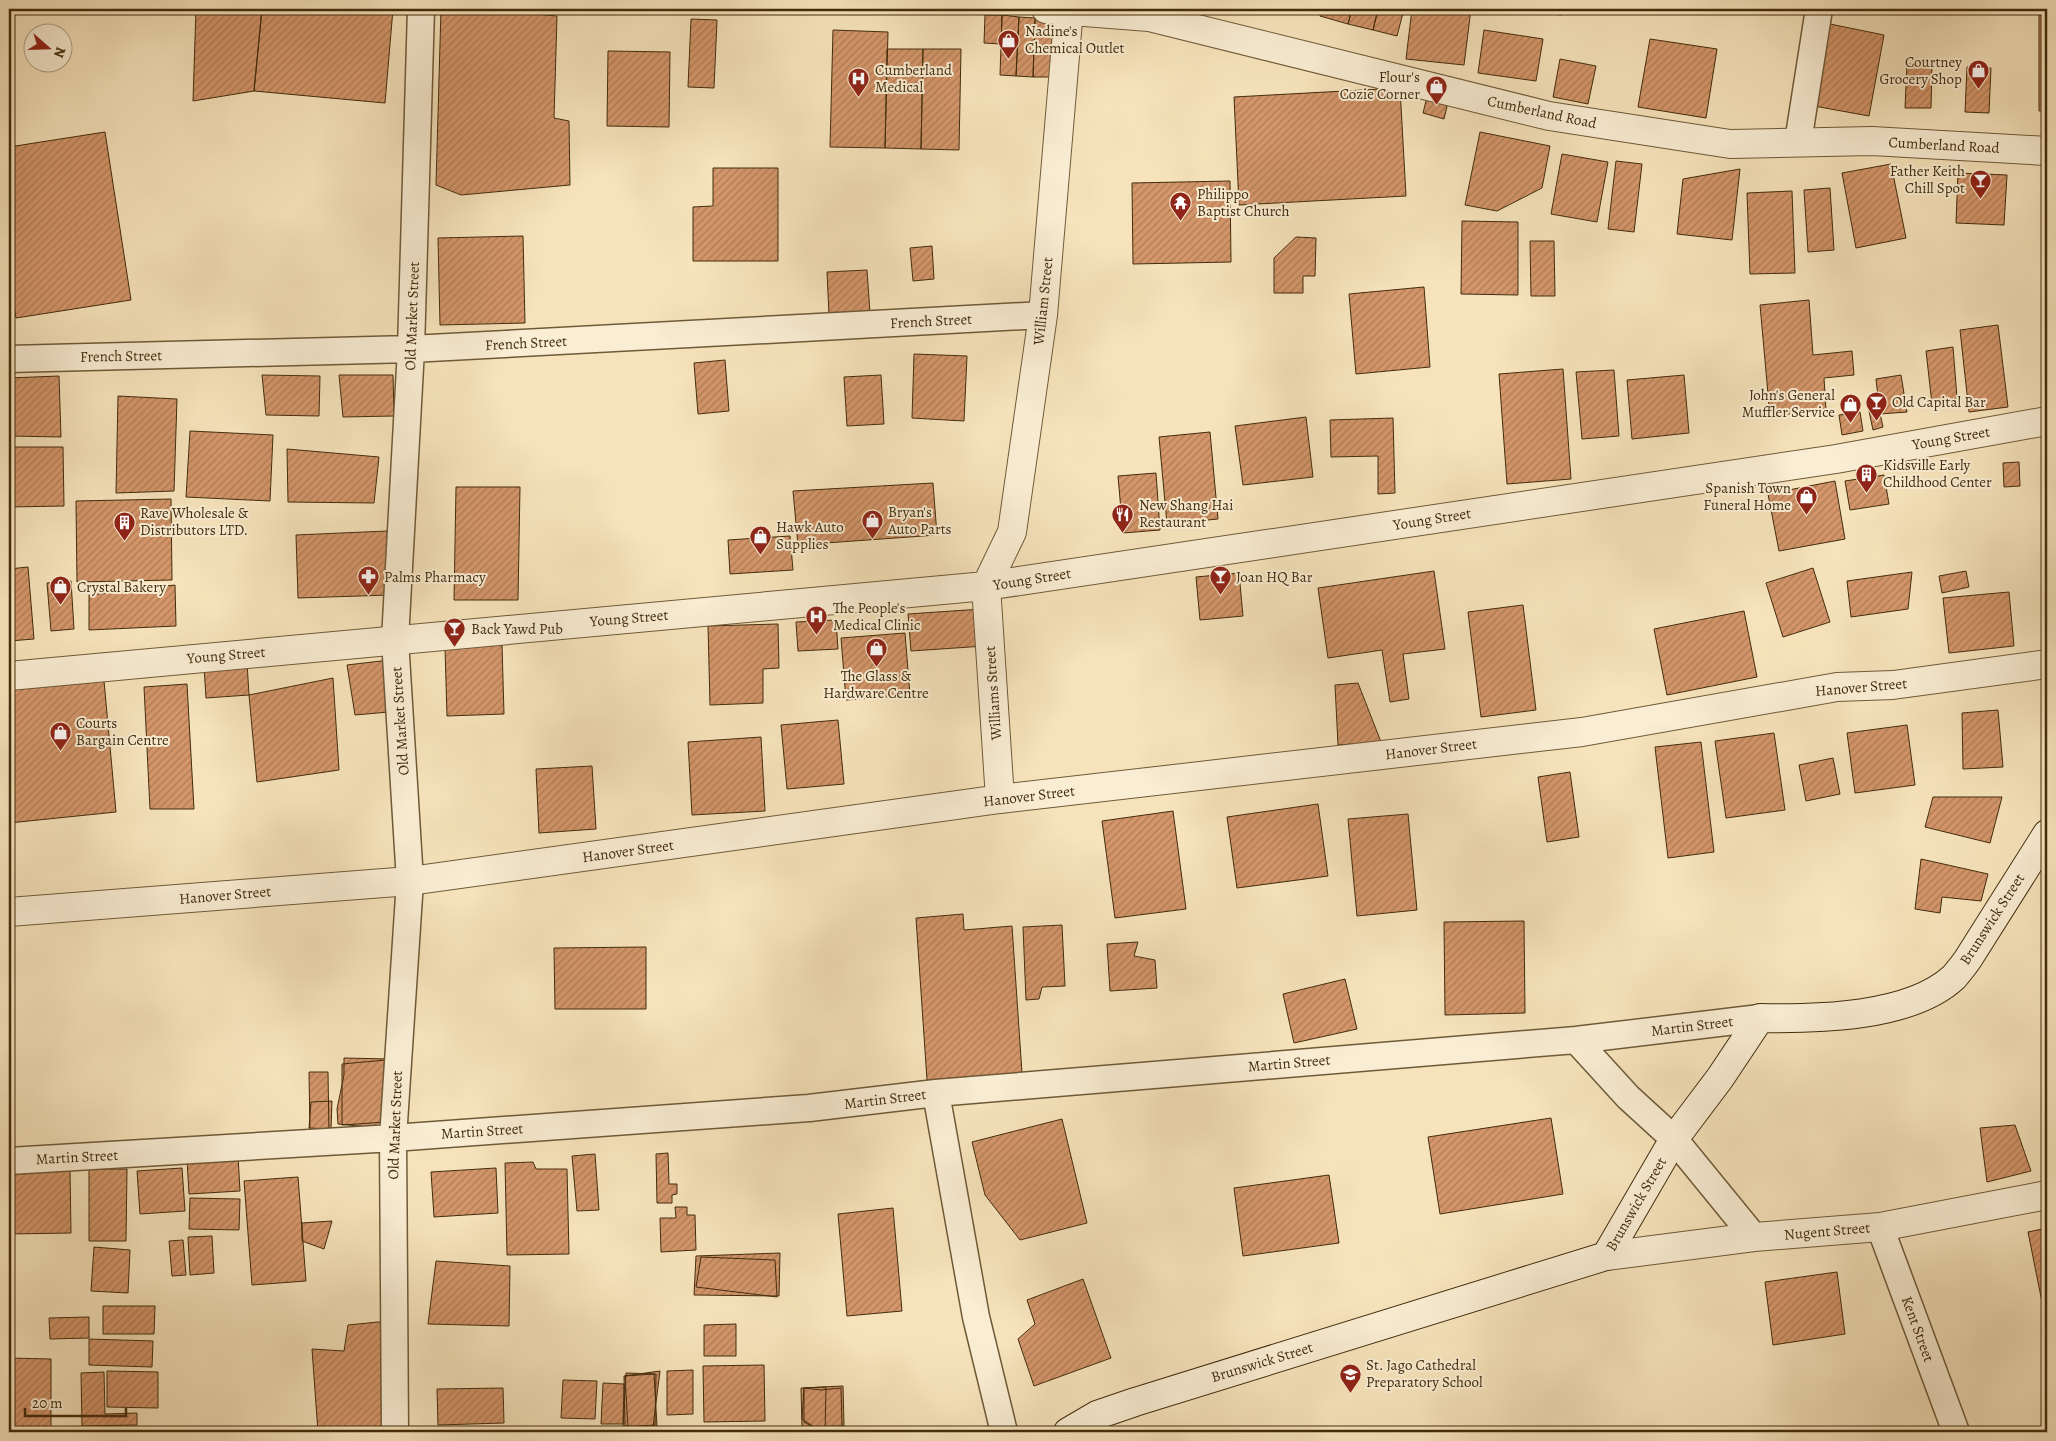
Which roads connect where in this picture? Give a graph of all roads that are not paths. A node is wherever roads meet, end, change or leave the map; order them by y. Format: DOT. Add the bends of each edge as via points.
graph roads {
  1 [pos="422,9"];
  2 [pos="1061,9"];
  3 [pos="1820,9"];
  4 [pos="1798,142"];
  5 [pos="2047,151"];
  6 [pos="1043,315"];
  7 [pos="411,349"];
  8 [pos="9,359"];
  9 [pos="2047,420"];
  10 [pos="986,586"];
  11 [pos="395,640"];
  12 [pos="2047,664"];
  13 [pos="9,676"];
  14 [pos="1000,799"];
  15 [pos="2047,834"];
  16 [pos="410,880"];
  17 [pos="9,912"];
  18 [pos="1760,1018"];
  19 [pos="1576,1040"];
  20 [pos="936,1093"];
  21 [pos="393,1138"];
  22 [pos="1674,1139"];
  23 [pos="9,1161"];
  24 [pos="2047,1195"];
  25 [pos="1880,1226"];
  26 [pos="1754,1237"];
  27 [pos="1606,1256"];
  28 [pos="395,1432"];
  29 [pos="1004,1432"];
  30 [pos="1068,1432"];
  31 [pos="1956,1432"];
  1 -- 7 [label="street, Old Market Street"];
  2 -- 4 [label="street, Cumberland Road" via="1150,17 1549,116 1730,144"];
  2 -- 6 [label="street, William Street"];
  3 -- 4 [label="street"];
  4 -- 5 [label="street, Cumberland Road" via="1872,141"];
  6 -- 7 [label="street, French Street"];
  6 -- 10 [label="street, William Street" via="1012,532"];
  7 -- 8 [label="street, French Street"];
  7 -- 11 [label="street, Old Market Street"];
  9 -- 10 [label="street, Young Street" via="1836,459"];
  10 -- 11 [label="street, Young Street"];
  10 -- 14 [label="street, Williams Street"];
  11 -- 13 [label="street, Young Street"];
  11 -- 16 [label="street, Old Market Street"];
  12 -- 14 [label="street, Hanover Street" via="1894,684 1836,687 1582,732"];
  14 -- 16 [label="street, Hanover Street"];
  15 -- 18 [label="street, Brunswick Street" via="1953,978 1888,1008 1819,1019"];
  16 -- 17 [label="street, Hanover Street"];
  16 -- 21 [label="street, Old Market Street"];
  18 -- 19 [label="street, Martin Street"];
  18 -- 22 [label="street, Brunswick Street"];
  19 -- 20 [label="street, Martin Street"];
  19 -- 22 [label="street" via="1628,1097"];
  20 -- 21 [label="street, Martin Street" via="809,1108"];
  20 -- 29 [label="street" via="976,1317"];
  21 -- 23 [label="street, Martin Street"];
  21 -- 28 [label="street, Old Market Street"];
  22 -- 26 [label="street"];
  22 -- 27 [label="street, Brunswick Street"];
  24 -- 25 [label="street, Nugent Street"];
  25 -- 26 [label="street, Nugent Street"];
  25 -- 31 [label="street, Kent Street"];
  26 -- 27 [label="street, Nugent Street"];
  27 -- 30 [label="street, Brunswick Street" via="1135,1402 1097,1415"];
}
